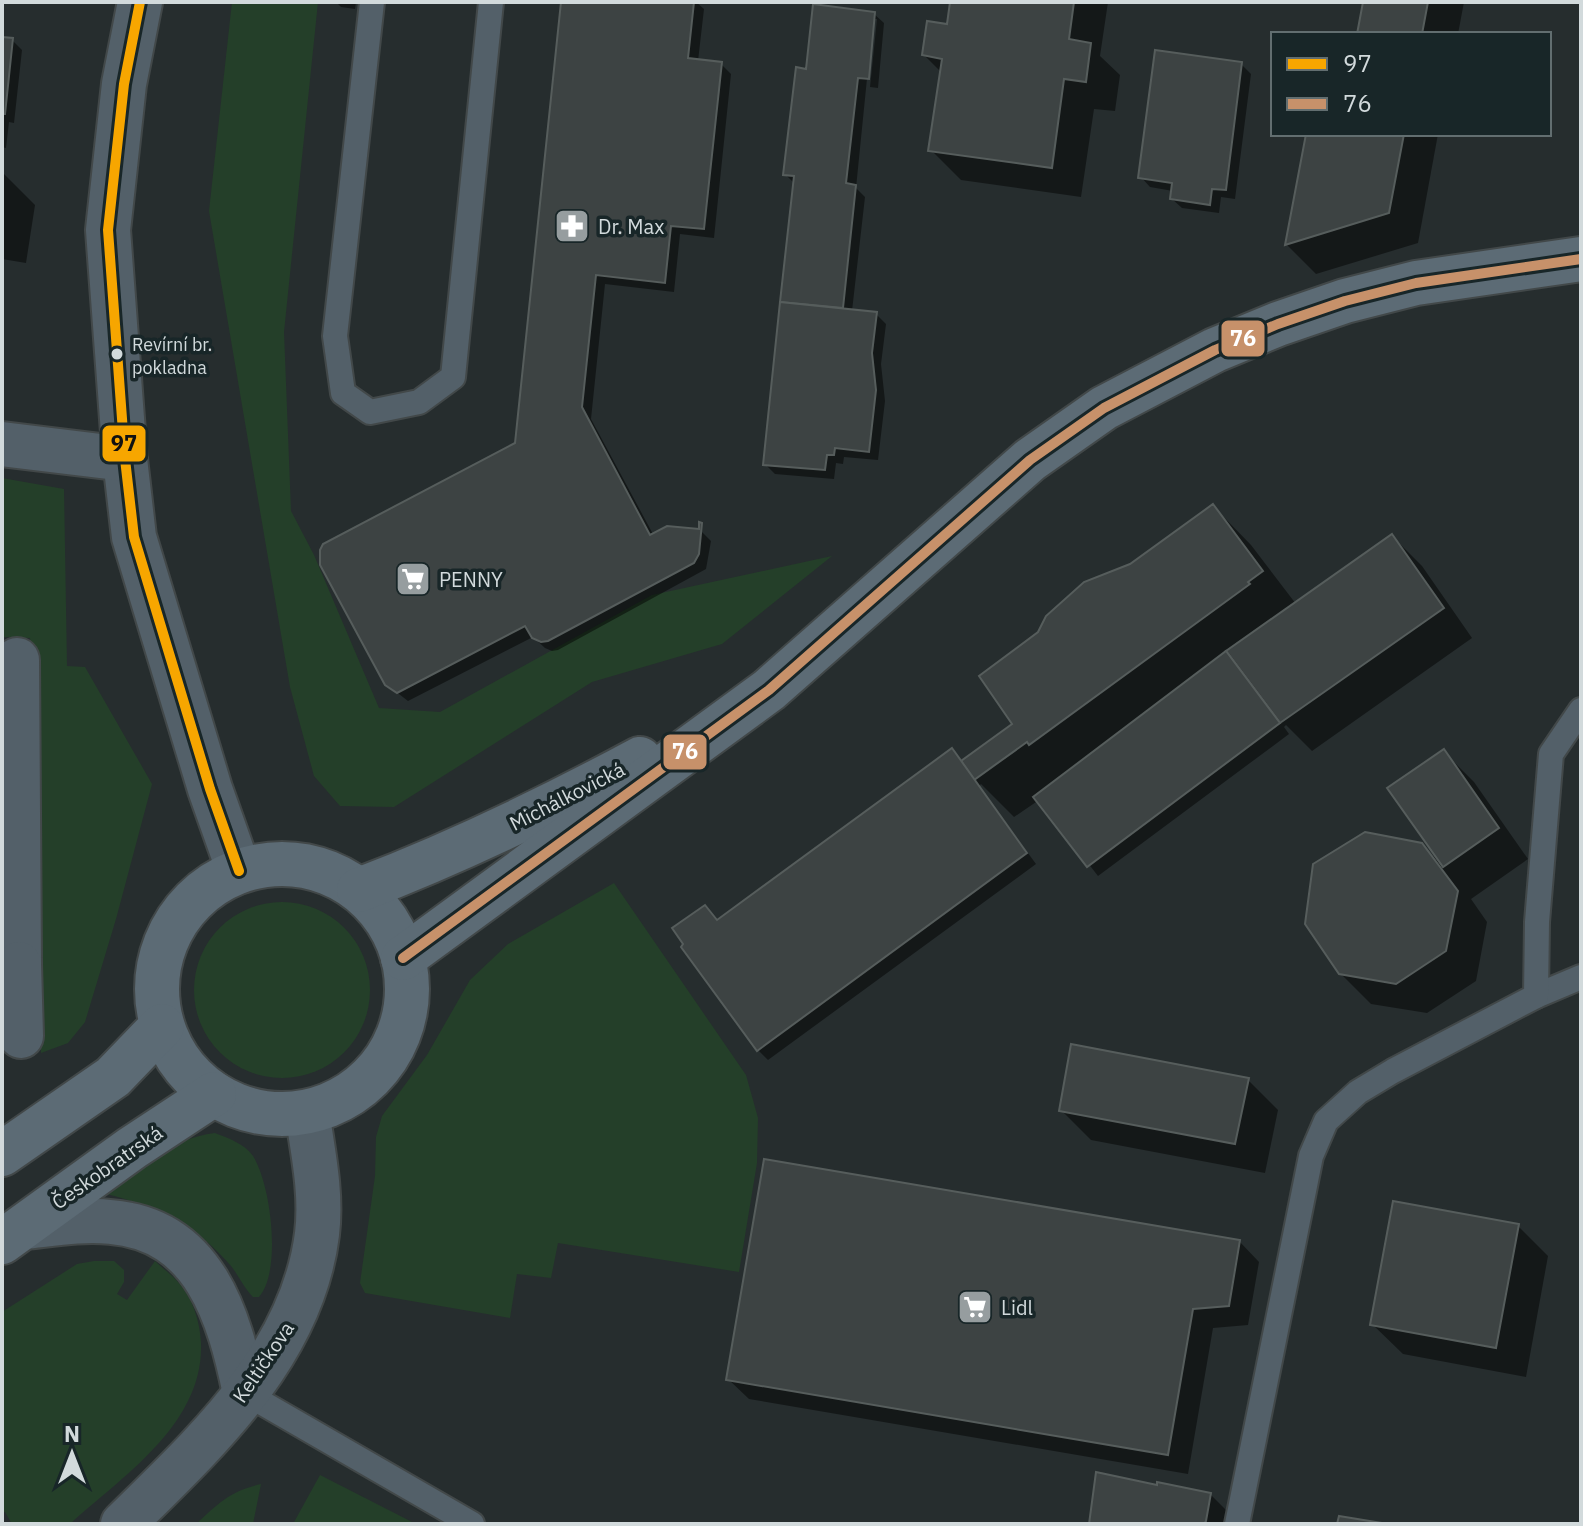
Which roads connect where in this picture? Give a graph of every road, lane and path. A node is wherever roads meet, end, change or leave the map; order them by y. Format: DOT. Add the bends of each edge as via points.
graph roads {
  1 [pos="140,2"];
  2 [pos="372,2"];
  3 [pos="491,2"];
  4 [pos="1581,259"];
  5 [pos="2,444"];
  6 [pos="125,459"];
  7 [pos="17,660"];
  8 [pos="769,690"];
  9 [pos="1581,710"];
  10 [pos="239,871"];
  11 [pos="359,890"];
  12 [pos="403,958"];
  13 [pos="10,964"];
  14 [pos="1581,977"];
  15 [pos="1536,996"];
  16 [pos="162,1026"];
  17 [pos="21,1036"];
  18 [pos="214,1094"];
  19 [pos="307,1112"];
  20 [pos="2,1154"];
  21 [pos="13,1234"];
  22 [pos="245,1393"];
  23 [pos="123,1524"];
  24 [pos="472,1524"];
  25 [pos="1237,1524"];
  1 -- 6 [label="street" via="124,84 108,230"];
  2 -- 3 [label="lane" via="335,336 343,393 370,412 419,402 453,377"];
  4 -- 8 [label="street, Michálkovická" via="1416,283 1357,298 1257,332 1146,385 1030,460"];
  5 -- 6 [label="street"];
  6 -- 10 [label="street" via="134,537"];
  7 -- 13 [label="street"];
  8 -- 11 [label="street, Michálkovická" via="483,839"];
  8 -- 12 [label="street, Michálkovická"];
  9 -- 15 [label="lane" via="1551,754"];
  10 -- 11 [label="street" via="286,864 312,867"];
  10 -- 16 [label="street" via="208,889 169,935 159,965"];
  11 -- 12 [label="street" via="387,920"];
  12 -- 19 [label="street" via="407,991 402,1024 389,1054 368,1081"];
  13 -- 17 [label="street"];
  14 -- 15 [label="lane"];
  15 -- 25 [label="lane" via="1393,1071 1358,1092 1326,1121 1311,1156"];
  16 -- 18 [label="street" via="174,1053"];
  16 -- 20 [label="street" via="104,1084"];
  18 -- 19 [label="street" via="260,1112"];
  18 -- 21 [label="street, Českobratrská"];
  19 -- 22 [label="street, Keltičkova" via="317,1232 309,1278 284,1336"];
  21 -- 22 [label="street" via="111,1221 172,1244 198,1267 217,1295"];
  22 -- 23 [label="street, Keltičkova"];
  22 -- 24 [label="lane"];
}
